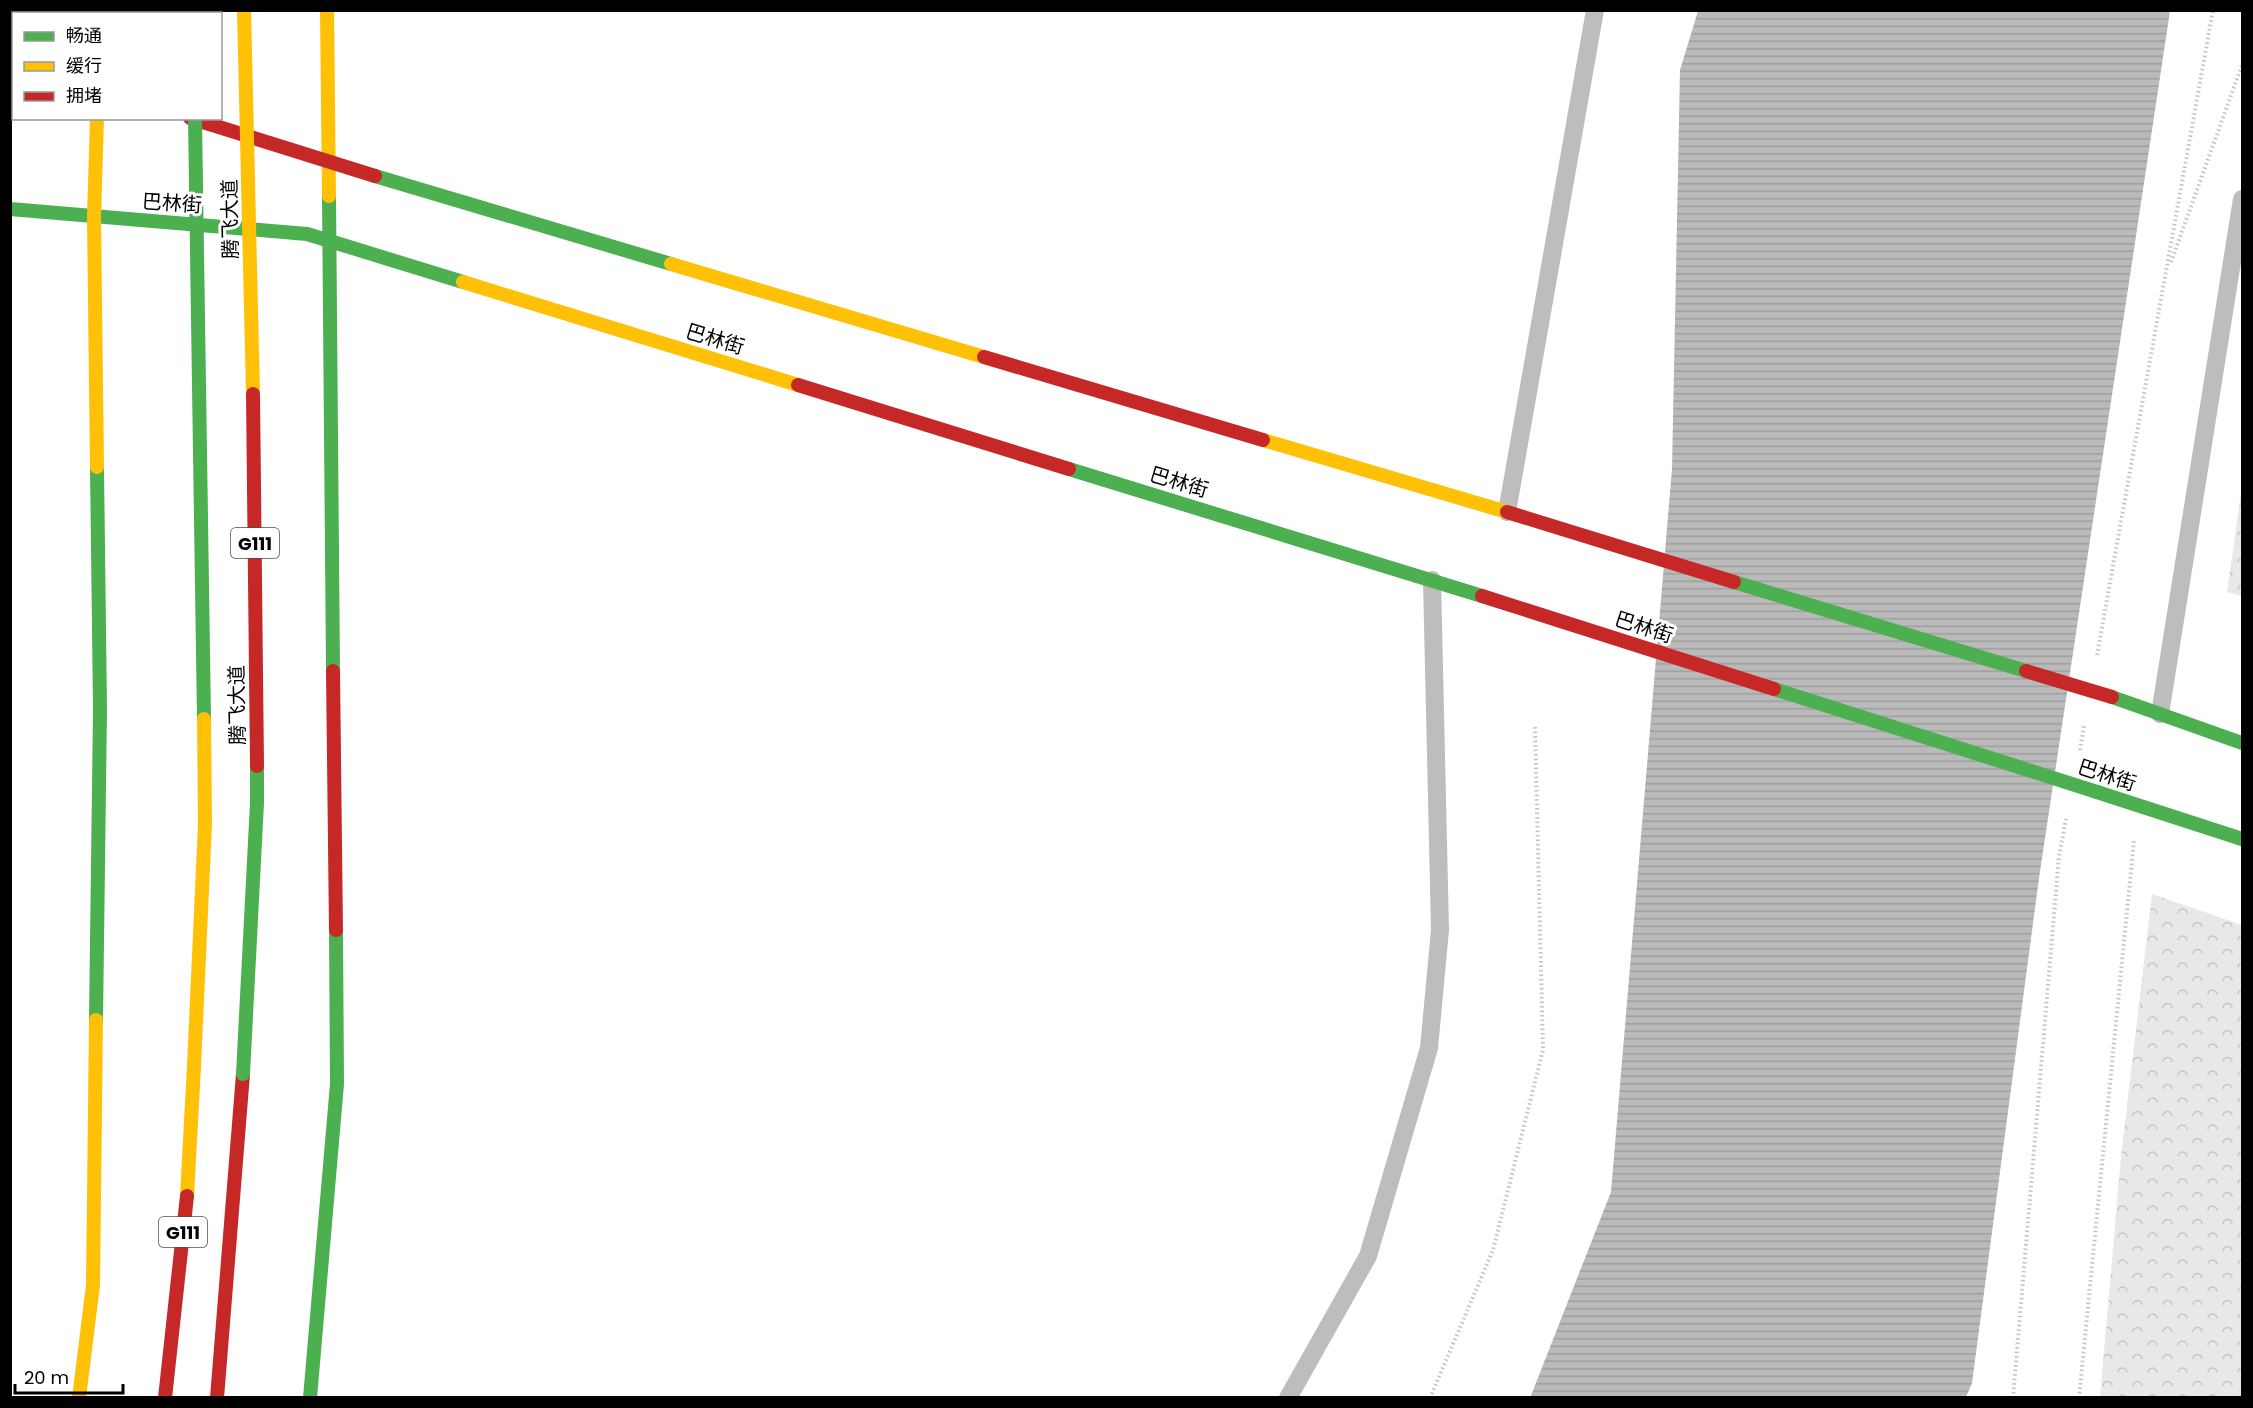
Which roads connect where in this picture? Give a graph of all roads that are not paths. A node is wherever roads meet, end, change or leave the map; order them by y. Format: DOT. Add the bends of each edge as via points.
graph roads {
  1 [pos="244,10"];
  2 [pos="327,10"];
  3 [pos="1595,10"];
  4 [pos="97,120"];
  5 [pos="195,120"];
  6 [pos="196,120"];
  7 [pos="328,162"];
  8 [pos="2242,199"];
  9 [pos="10,209"];
  10 [pos="94,217"];
  11 [pos="330,241"];
  12 [pos="1507,512"];
  13 [pos="1432,580"];
  14 [pos="2160,714"];
  15 [pos="2242,743"];
  16 [pos="2242,839"];
  17 [pos="79,1398"];
  18 [pos="165,1398"];
  19 [pos="217,1398"];
  20 [pos="310,1398"];
  21 [pos="1288,1398"];
  1 -- 19 [label="main road, 腾飞大道 / G111, bridge" via="254,418 257,803 243,1074"];
  2 -- 7 [label="main road"];
  3 -- 12 [label="lane"];
  4 -- 10 [label="main road"];
  5 -- 18 [label="main road, 腾飞大道 / G111, bridge" via="205,824 189,1181"];
  6 -- 7 [label="main road"];
  7 -- 11 [label="main road"];
  7 -- 12 [label="main road"];
  8 -- 14 [label="lane"];
  9 -- 10 [label="main road, 巴林街"];
  10 -- 11 [label="main road, 巴林街" via="269,229"];
  10 -- 17 [label="main road" via="100,709 93,1285"];
  11 -- 13 [label="main road, 巴林街"];
  11 -- 20 [label="main road" via="337,1084"];
  12 -- 14 [label="main road, bridge"];
  13 -- 16 [label="main road, 巴林街, bridge"];
  13 -- 21 [label="lane" via="1440,930 1429,1048 1368,1256"];
  14 -- 15 [label="main road"];
}
